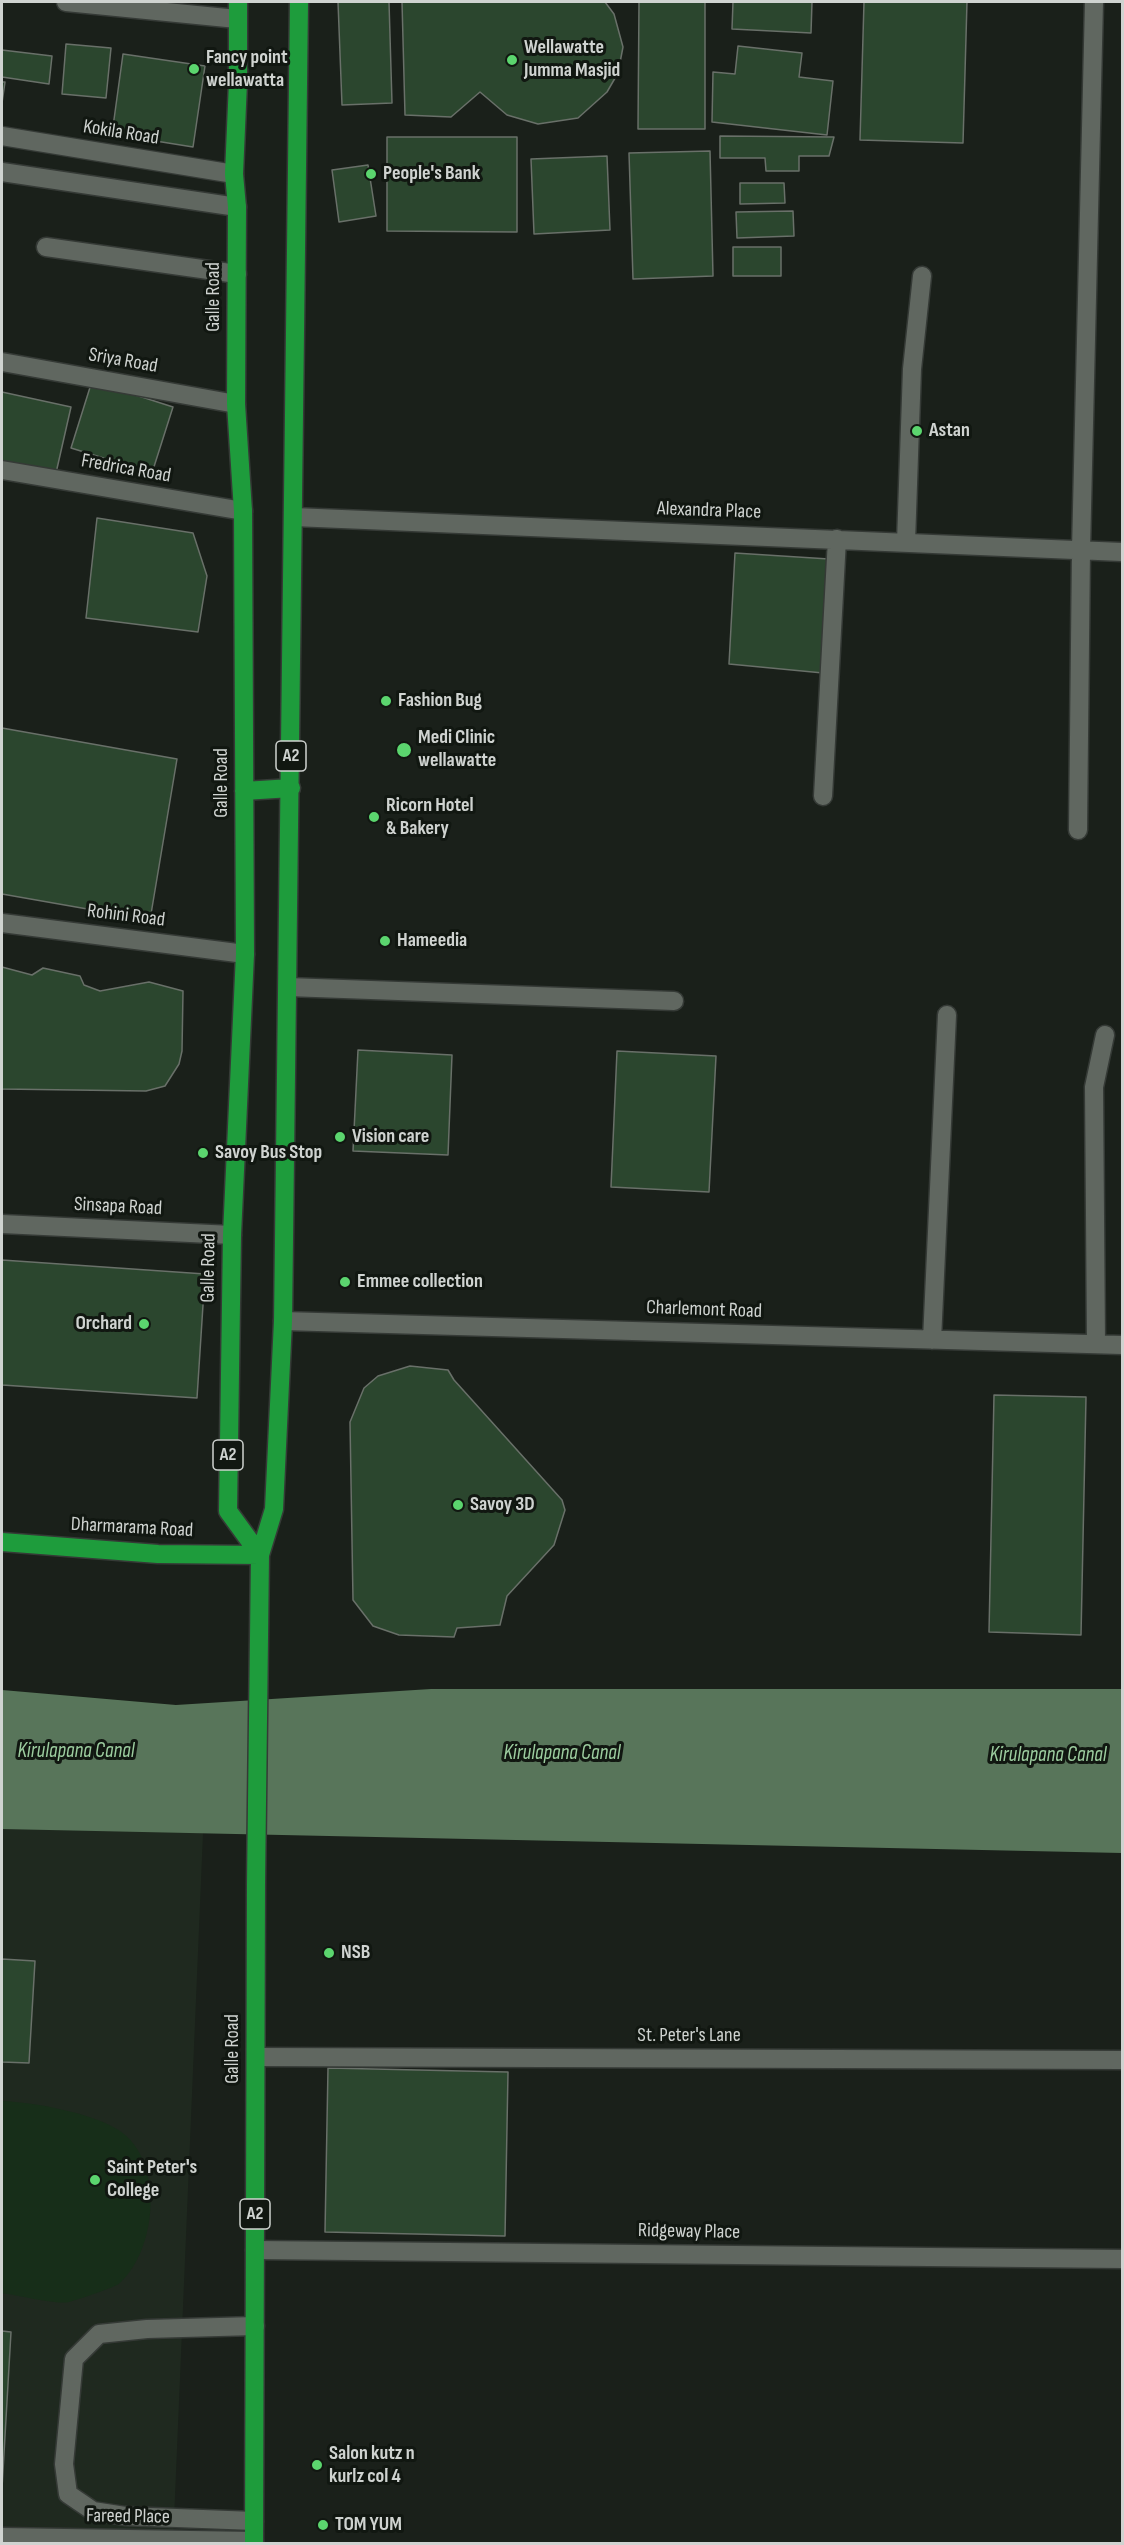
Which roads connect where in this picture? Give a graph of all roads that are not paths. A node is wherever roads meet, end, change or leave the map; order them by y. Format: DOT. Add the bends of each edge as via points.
graph roads {
  1 [pos="66,2"];
  2 [pos="299,2"];
  3 [pos="1094,2"];
  4 [pos="237,10"];
  5 [pos="2,136"];
  6 [pos="2,172"];
  7 [pos="234,174"];
  8 [pos="237,207"];
  9 [pos="46,247"];
  10 [pos="237,274"];
  11 [pos="922,276"];
  12 [pos="2,362"];
  13 [pos="236,404"];
  14 [pos="2,470"];
  15 [pos="243,511"];
  16 [pos="294,517"];
  17 [pos="837,538"];
  18 [pos="906,542"];
  19 [pos="1081,550"];
  20 [pos="1122,552"];
  21 [pos="291,788"];
  22 [pos="244,791"];
  23 [pos="823,796"];
  24 [pos="1078,830"];
  25 [pos="2,923"];
  26 [pos="245,954"];
  27 [pos="288,987"];
  28 [pos="674,1001"];
  29 [pos="947,1015"];
  30 [pos="1105,1035"];
  31 [pos="2,1224"];
  32 [pos="232,1235"];
  33 [pos="283,1322"];
  34 [pos="932,1340"];
  35 [pos="1096,1344"];
  36 [pos="1122,1345"];
  37 [pos="2,1542"];
  38 [pos="260,1555"];
  39 [pos="256,2057"];
  40 [pos="1122,2060"];
  41 [pos="255,2250"];
  42 [pos="1122,2259"];
  43 [pos="255,2326"];
  44 [pos="254,2521"];
  45 [pos="2,2537"];
  46 [pos="254,2542"];
  1 -- 4 [label="street"];
  2 -- 16 [label="highway, Galle Road / A2"];
  3 -- 19 [label="street"];
  4 -- 7 [label="highway, Galle Road / A2"];
  5 -- 7 [label="street, Kokila Road"];
  6 -- 8 [label="street"];
  7 -- 8 [label="highway, Galle Road / A2"];
  8 -- 10 [label="highway, Galle Road / A2"];
  9 -- 10 [label="street"];
  10 -- 13 [label="highway, Galle Road / A2"];
  11 -- 18 [label="street" via="912,369"];
  12 -- 13 [label="street, Sriya Road"];
  13 -- 15 [label="highway, Galle Road / A2"];
  14 -- 15 [label="street, Fredrica Road"];
  15 -- 22 [label="highway, Galle Road / A2"];
  16 -- 17 [label="street, Alexandra Place"];
  16 -- 21 [label="highway, Galle Road / A2"];
  17 -- 18 [label="street, Alexandra Place"];
  17 -- 23 [label="street"];
  18 -- 19 [label="street, Alexandra Place"];
  19 -- 20 [label="street, Alexandra Place"];
  19 -- 24 [label="street"];
  21 -- 22 [label="highway"];
  21 -- 27 [label="highway, Galle Road / A2"];
  22 -- 26 [label="highway, Galle Road / A2"];
  25 -- 26 [label="street, Rohini Road"];
  26 -- 32 [label="highway, Galle Road / A2"];
  27 -- 28 [label="street"];
  27 -- 33 [label="highway, Galle Road / A2"];
  29 -- 34 [label="street"];
  30 -- 35 [label="street" via="1094,1087"];
  31 -- 32 [label="street, Sinsapa Road"];
  32 -- 38 [label="highway, Galle Road / A2" via="228,1511"];
  33 -- 34 [label="street, Charlemont Road"];
  33 -- 38 [label="highway, Galle Road / A2" via="274,1509"];
  34 -- 35 [label="street, Charlemont Road"];
  35 -- 36 [label="street, Charlemont Road"];
  37 -- 38 [label="highway, Dharmarama Road" via="158,1554"];
  38 -- 39 [label="highway, Galle Road / A2"];
  39 -- 40 [label="street, St. Peter's Lane"];
  39 -- 41 [label="highway, Galle Road / A2"];
  41 -- 42 [label="street, Ridgeway Place"];
  41 -- 43 [label="highway, Galle Road / A2"];
  43 -- 44 [label="highway, Galle Road / A2"];
  43 -- 44 [label="street" via="99,2334 74,2359 64,2464 68,2494 93,2511 125,2516"];
  44 -- 46 [label="highway, Galle Road / A2"];
  45 -- 46 [label="street, Fareed Place"];
}
